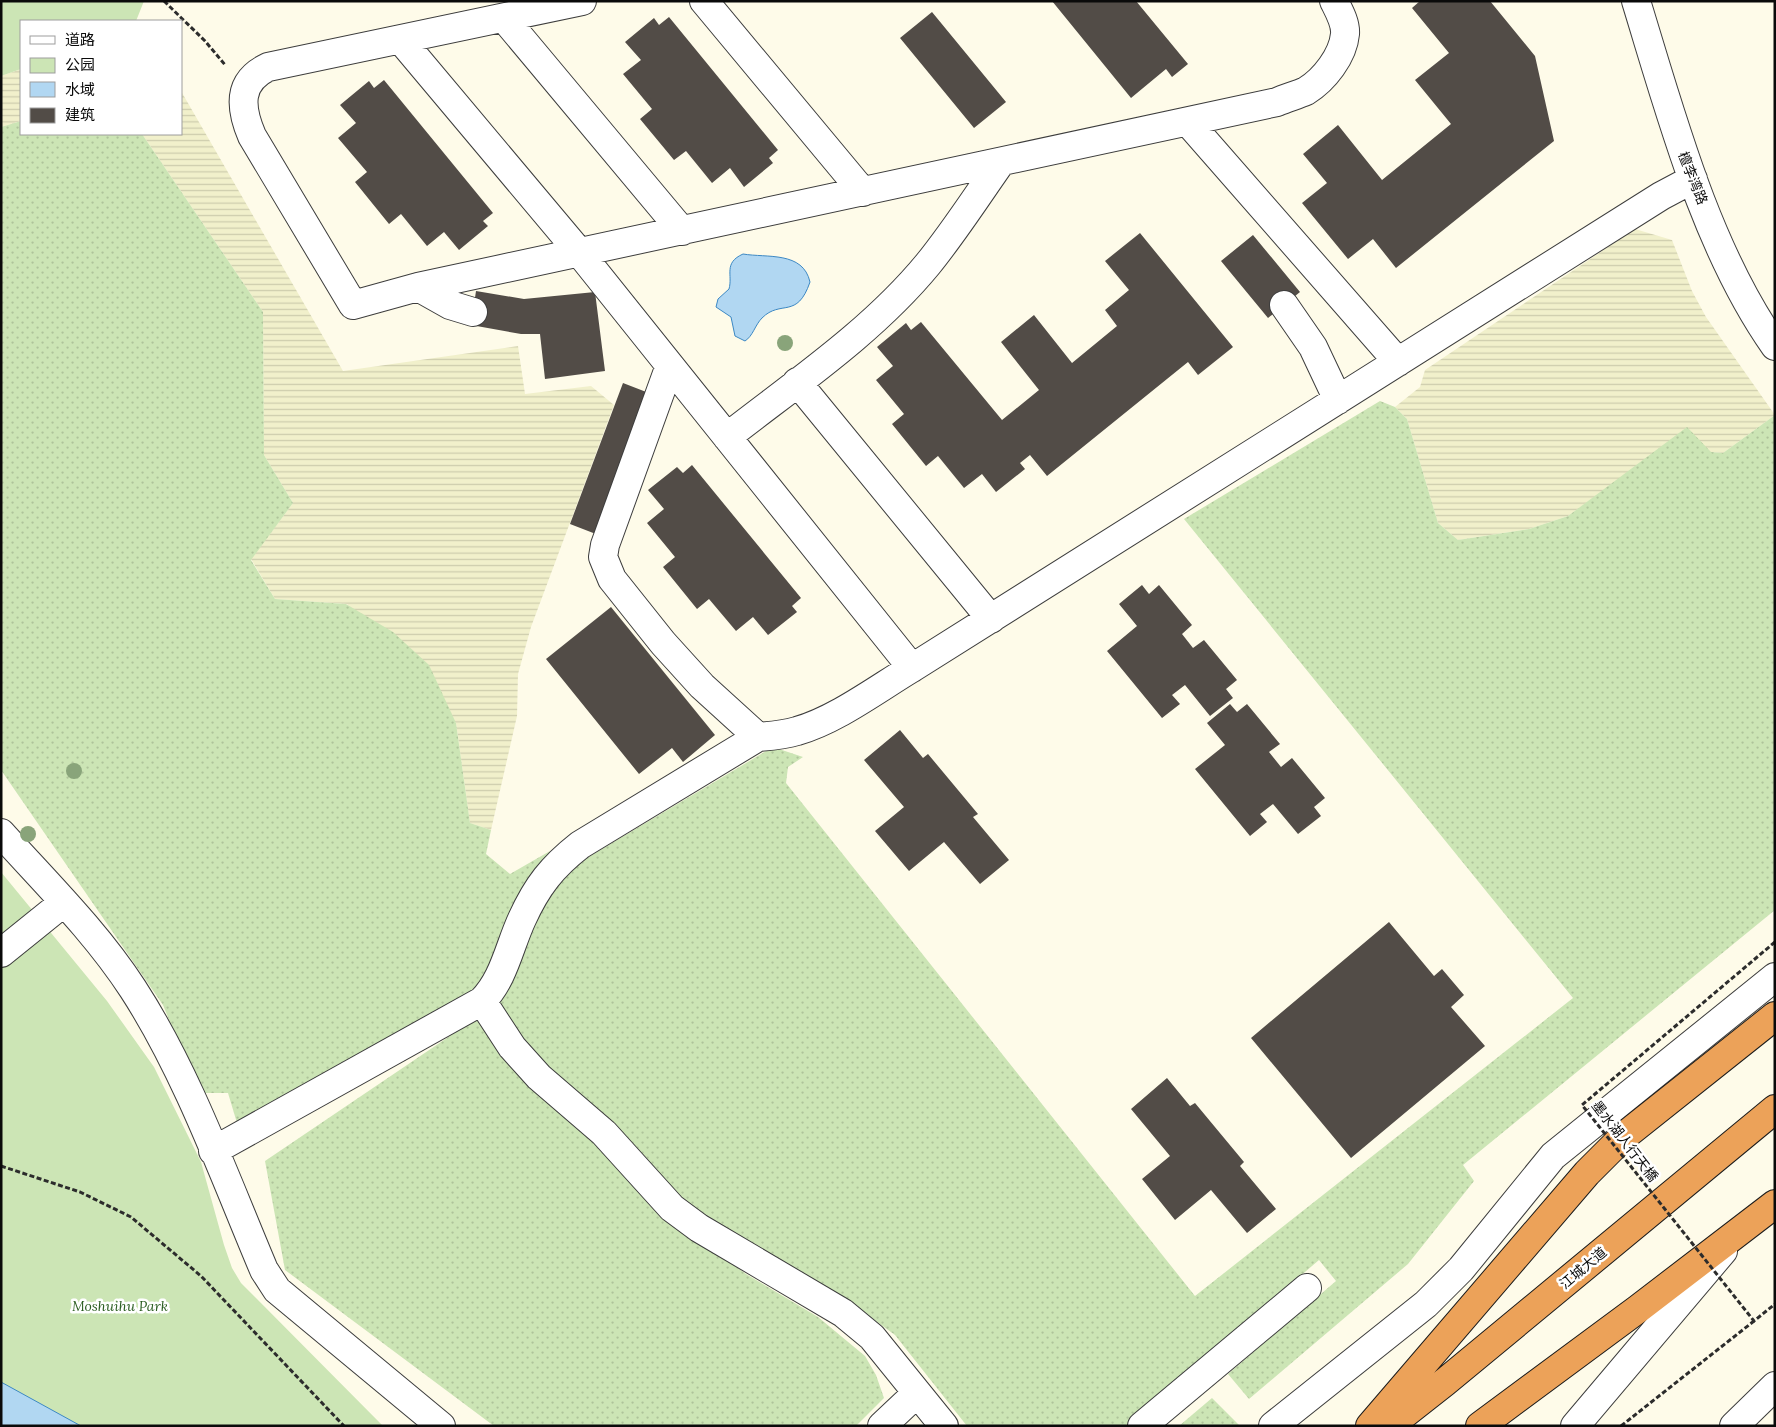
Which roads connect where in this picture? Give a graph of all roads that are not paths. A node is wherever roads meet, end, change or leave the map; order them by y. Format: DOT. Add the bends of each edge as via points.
graph roads {
  1 [pos="582,1"];
  2 [pos="704,1"];
  3 [pos="1334,1"];
  4 [pos="1636,1"];
  5 [pos="504,18"];
  6 [pos="401,40"];
  7 [pos="1188,122"];
  8 [pos="1001,162"];
  9 [pos="1693,179"];
  10 [pos="863,192"];
  11 [pos="682,231"];
  12 [pos="579,252"];
  13 [pos="418,287"];
  14 [pos="1284,305"];
  15 [pos="473,312"];
  16 [pos="1775,346"];
  17 [pos="1398,362"];
  18 [pos="669,368"];
  19 [pos="797,382"];
  20 [pos="1338,400"];
  21 [pos="727,437"];
  22 [pos="991,619"];
  23 [pos="912,668"];
  24 [pos="758,738"];
  25 [pos="1,833"];
  26 [pos="63,903"];
  27 [pos="1,953"];
  28 [pos="1775,977"];
  29 [pos="482,1002"];
  30 [pos="1775,1016"];
  31 [pos="1775,1109"];
  32 [pos="213,1151"];
  33 [pos="1775,1204"];
  34 [pos="1740,1232"];
  35 [pos="1511,1261"];
  36 [pos="1307,1288"];
  37 [pos="1426,1304"];
  38 [pos="1775,1386"];
  39 [pos="917,1392"];
  40 [pos="1481,1425"];
  41 [pos="441,1426"];
  42 [pos="882,1426"];
  43 [pos="944,1426"];
  44 [pos="1142,1426"];
  45 [pos="1273,1426"];
  46 [pos="1370,1426"];
  47 [pos="1389,1426"];
  48 [pos="1575,1426"];
  49 [pos="1734,1426"];
  1 -- 5 [label="street"];
  2 -- 10 [label="street"];
  3 -- 7 [label="street" via="1342,17 1345,34 1332,66 1321,80 1306,91 1277,102"];
  4 -- 9 [label="street, 檀李湾路"];
  5 -- 6 [label="street"];
  5 -- 11 [label="street"];
  6 -- 12 [label="street"];
  6 -- 13 [label="street" via="258,72 246,88 243,110 252,136 353,305"];
  7 -- 8 [label="street"];
  7 -- 17 [label="street"];
  8 -- 10 [label="street"];
  8 -- 19 [label="street" via="928,264 856,336"];
  9 -- 16 [label="street, 檀李湾路" via="1730,267"];
  9 -- 17 [label="street"];
  10 -- 11 [label="street"];
  11 -- 12 [label="street"];
  12 -- 13 [label="street"];
  12 -- 18 [label="street"];
  13 -- 15 [label="street" via="450,305"];
  14 -- 20 [label="street" via="1313,347"];
  17 -- 20 [label="street"];
  18 -- 21 [label="street"];
  18 -- 24 [label="street" via="603,558 612,579 663,643 702,686"];
  19 -- 21 [label="street"];
  19 -- 22 [label="street"];
  20 -- 22 [label="street"];
  21 -- 23 [label="street"];
  22 -- 23 [label="street"];
  23 -- 24 [label="street" via="816,723 797,731"];
  24 -- 29 [label="street" via="580,845 555,865 532,898 495,987"];
  25 -- 26 [label="street"];
  26 -- 27 [label="street"];
  26 -- 32 [label="street" via="95,938 133,989 189,1096"];
  28 -- 37 [label="street" via="1553,1156 1461,1269"];
  29 -- 32 [label="street"];
  29 -- 39 [label="street" via="512,1047 539,1077 604,1133 672,1208 699,1228 843,1313 872,1338"];
  30 -- 35 [label="highway" via="1623,1137 1586,1173"];
  31 -- 47 [label="highway, 江城大道"];
  32 -- 41 [label="street" via="264,1270 276,1290"];
  33 -- 34 [label="highway"];
  34 -- 40 [label="highway"];
  34 -- 48 [label="street"];
  35 -- 37 [label="street"];
  35 -- 46 [label="highway"];
  36 -- 44 [label="street"];
  37 -- 45 [label="street"];
  38 -- 49 [label="street"];
  39 -- 42 [label="street"];
  39 -- 43 [label="street"];
}
